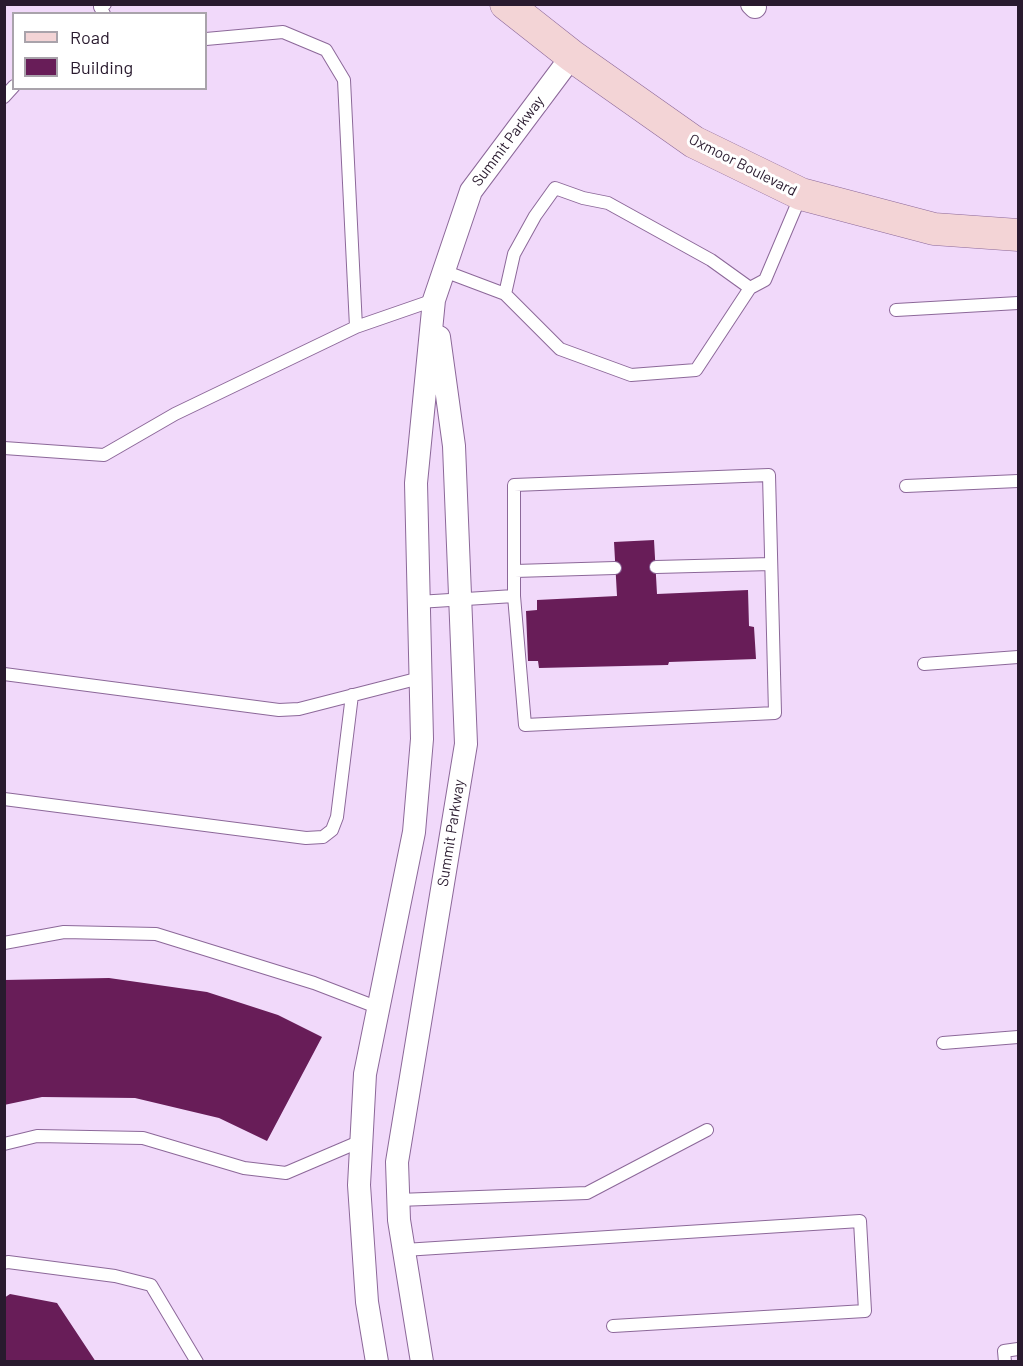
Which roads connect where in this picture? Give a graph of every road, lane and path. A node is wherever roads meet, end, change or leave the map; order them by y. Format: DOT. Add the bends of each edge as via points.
graph roads {
  1 [pos="506,4"];
  2 [pos="207,39"];
  3 [pos="572,56"];
  4 [pos="801,194"];
  5 [pos="1018,235"];
  6 [pos="444,272"];
  7 [pos="750,288"];
  8 [pos="505,294"];
  9 [pos="434,300"];
  10 [pos="1018,303"];
  11 [pos="896,310"];
  12 [pos="356,327"];
  13 [pos="4,448"];
  14 [pos="1018,481"];
  15 [pos="906,486"];
  16 [pos="771,564"];
  17 [pos="656,567"];
  18 [pos="615,568"];
  19 [pos="515,571"];
  20 [pos="514,596"];
  21 [pos="460,599"];
  22 [pos="418,602"];
  23 [pos="1018,657"];
  24 [pos="924,664"];
  25 [pos="4,674"];
  26 [pos="420,678"];
  27 [pos="352,695"];
  28 [pos="4,799"];
  29 [pos="4,943"];
  30 [pos="379,1008"];
  31 [pos="1018,1037"];
  32 [pos="943,1043"];
  33 [pos="707,1130"];
  34 [pos="361,1141"];
  35 [pos="4,1144"];
  36 [pos="398,1200"];
  37 [pos="404,1250"];
  38 [pos="4,1263"];
  39 [pos="613,1326"];
  40 [pos="1018,1349"];
  41 [pos="197,1362"];
  42 [pos="377,1362"];
  43 [pos="422,1362"];
  44 [pos="1005,1362"];
  1 -- 3 [label="main road, Oxmoor Boulevard"];
  2 -- 12 [label="lane" via="284,32 326,50 344,80"];
  3 -- 4 [label="main road, Oxmoor Boulevard" via="694,142"];
  3 -- 6 [label="street, Summit Parkway" via="471,191"];
  4 -- 5 [label="main road, Oxmoor Boulevard" via="934,229"];
  4 -- 7 [label="lane" via="765,280"];
  6 -- 8 [label="lane"];
  6 -- 9 [label="street, Summit Parkway"];
  7 -- 8 [label="lane" via="696,370 630,375 560,349"];
  7 -- 8 [label="lane" via="711,260 608,203 555,188 514,255"];
  9 -- 12 [label="lane"];
  9 -- 21 [label="street, Summit Parkway" via="454,446"];
  9 -- 22 [label="street, Summit Parkway" via="416,483"];
  10 -- 11 [label="lane"];
  12 -- 13 [label="lane" via="175,414 104,455"];
  14 -- 15 [label="lane"];
  16 -- 17 [label="lane"];
  16 -- 19 [label="lane" via="769,475 514,485"];
  16 -- 20 [label="lane" via="776,713 525,724"];
  18 -- 19 [label="lane"];
  19 -- 20 [label="lane"];
  20 -- 21 [label="lane"];
  21 -- 22 [label="lane"];
  21 -- 36 [label="street, Summit Parkway" via="466,744 397,1162"];
  22 -- 26 [label="street, Summit Parkway"];
  23 -- 24 [label="lane"];
  25 -- 27 [label="lane" via="279,710 299,709"];
  26 -- 27 [label="lane"];
  26 -- 30 [label="street, Summit Parkway" via="422,739 414,832"];
  27 -- 28 [label="lane" via="337,817 332,830 323,837 306,838"];
  29 -- 30 [label="lane" via="64,932 156,934 314,983"];
  30 -- 34 [label="street, Summit Parkway" via="365,1074"];
  31 -- 32 [label="lane"];
  33 -- 36 [label="lane" via="587,1193"];
  34 -- 35 [label="lane" via="286,1173 244,1168 143,1138 37,1136"];
  34 -- 42 [label="street, Summit Parkway" via="359,1185 366,1290"];
  36 -- 37 [label="street, Summit Parkway"];
  37 -- 39 [label="lane" via="860,1221 865,1311"];
  37 -- 43 [label="street, Summit Parkway"];
  38 -- 41 [label="lane" via="115,1276 151,1285"];
  40 -- 44 [label="lane" via="1004,1351"];
}
